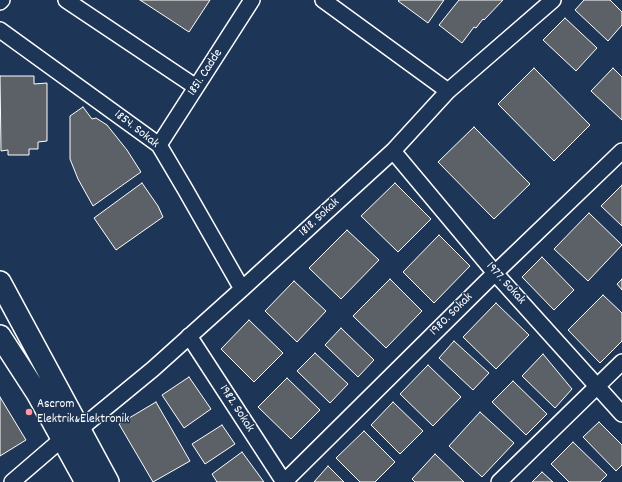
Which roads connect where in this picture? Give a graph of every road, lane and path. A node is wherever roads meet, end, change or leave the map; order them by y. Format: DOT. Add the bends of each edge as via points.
graph roads {
  1 [pos="66,0"];
  2 [pos="252,0"];
  3 [pos="323,0"];
  4 [pos="553,0"];
  5 [pos="0,30"];
  6 [pos="196,87"];
  7 [pos="448,91"];
  8 [pos="159,145"];
  9 [pos="393,151"];
  10 [pos="622,151"];
  11 [pos="494,273"];
  12 [pos="0,282"];
  13 [pos="242,290"];
  14 [pos="0,336"];
  15 [pos="189,336"];
  16 [pos="622,362"];
  17 [pos="597,385"];
  18 [pos="622,414"];
  19 [pos="80,429"];
  20 [pos="62,439"];
  21 [pos="12,482"];
  22 [pos="86,482"];
  23 [pos="108,482"];
  24 [pos="284,482"];
  25 [pos="499,482"];
  1 -- 6 [label="street"];
  2 -- 6 [label="street, 1851. Cadde"];
  3 -- 7 [label="street"];
  4 -- 7 [label="street, 1818. Sokak"];
  5 -- 8 [label="street, 1854. Sokak"];
  6 -- 8 [label="street, 1851. Cadde"];
  7 -- 9 [label="street, 1818. Sokak"];
  8 -- 13 [label="street, 1854. Sokak"];
  9 -- 11 [label="street, 1977. Sokak"];
  9 -- 13 [label="street, 1818. Sokak"];
  10 -- 11 [label="street, 1980. Sokak"];
  11 -- 17 [label="street, 1977. Sokak"];
  11 -- 24 [label="street, 1980. Sokak"];
  12 -- 19 [label="main road"];
  13 -- 15 [label="street, 1818. Sokak"];
  14 -- 20 [label="main road"];
  15 -- 19 [label="street, 1818. Sokak"];
  15 -- 24 [label="street, 1982. Sokak"];
  16 -- 17 [label="street"];
  17 -- 18 [label="street, 1977. Sokak"];
  17 -- 25 [label="street"];
  19 -- 23 [label="main road"];
  20 -- 21 [label="street"];
  20 -- 22 [label="main road"];
}
